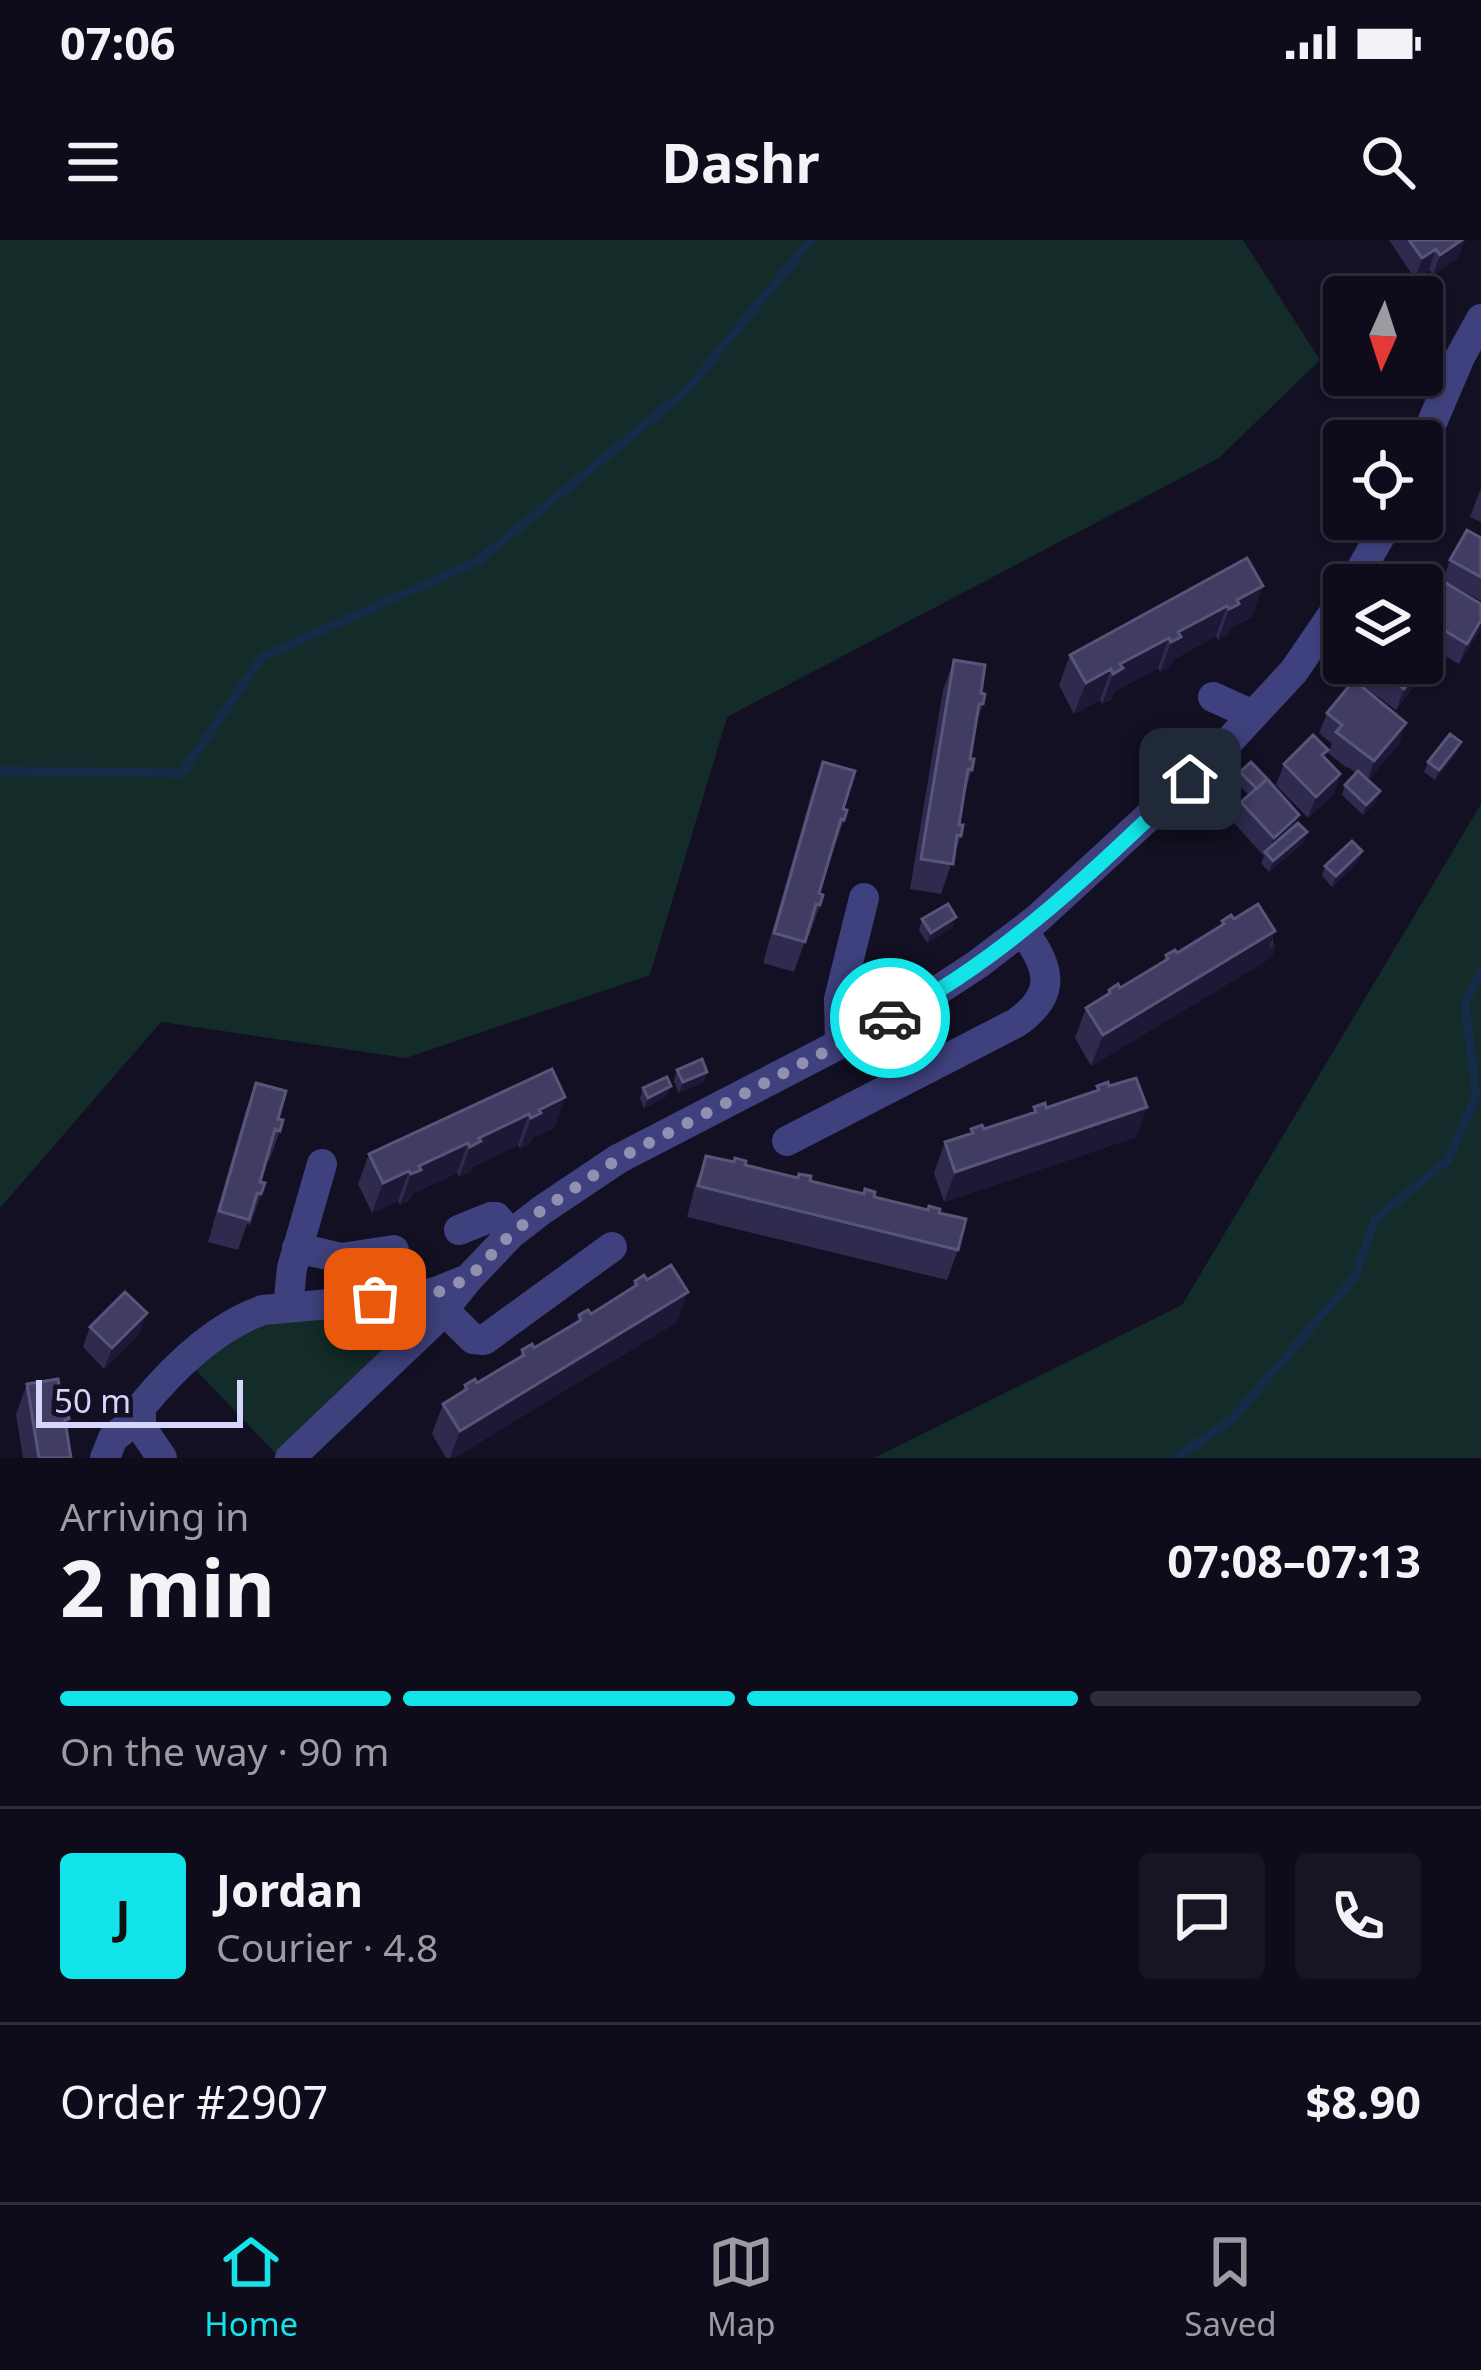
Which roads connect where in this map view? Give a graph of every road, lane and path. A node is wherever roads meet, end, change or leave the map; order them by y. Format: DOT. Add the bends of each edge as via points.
graph roads {
  1 [pos="1481,319"];
  2 [pos="1433,420"];
  3 [pos="1323,628"];
  4 [pos="1214,697"];
  5 [pos="1253,716"];
  6 [pos="864,898"];
  7 [pos="1040,930"];
  8 [pos="840,1044"];
  9 [pos="787,1141"];
  10 [pos="322,1164"];
  11 [pos="459,1230"];
  12 [pos="511,1234"];
  13 [pos="297,1247"];
  14 [pos="613,1247"];
  15 [pos="394,1250"];
  16 [pos="469,1278"];
  17 [pos="288,1307"];
  18 [pos="443,1309"];
  19 [pos="139,1417"];
  20 [pos="105,1458"];
  21 [pos="162,1458"];
  22 [pos="290,1458"];
  1 -- 2 [label="street"];
  3 -- 5 [label="street"];
  4 -- 5 [label="street"];
  5 -- 7 [label="street"];
  6 -- 8 [label="street" via="839,999"];
  7 -- 8 [label="street"];
  7 -- 9 [label="street" via="1045,983 1030,1013"];
  8 -- 12 [label="street" via="618,1159"];
  10 -- 13 [label="street"];
  11 -- 12 [label="street" via="491,1216"];
  12 -- 16 [label="street"];
  13 -- 15 [label="street" via="341,1258"];
  13 -- 17 [label="street"];
  14 -- 18 [label="street" via="484,1340"];
  16 -- 17 [label="street" via="438,1292"];
  16 -- 18 [label="street"];
  17 -- 19 [label="street" via="222,1329 161,1383"];
  18 -- 22 [label="street"];
  19 -- 20 [label="street" via="113,1438"];
  19 -- 21 [label="street"];
}
